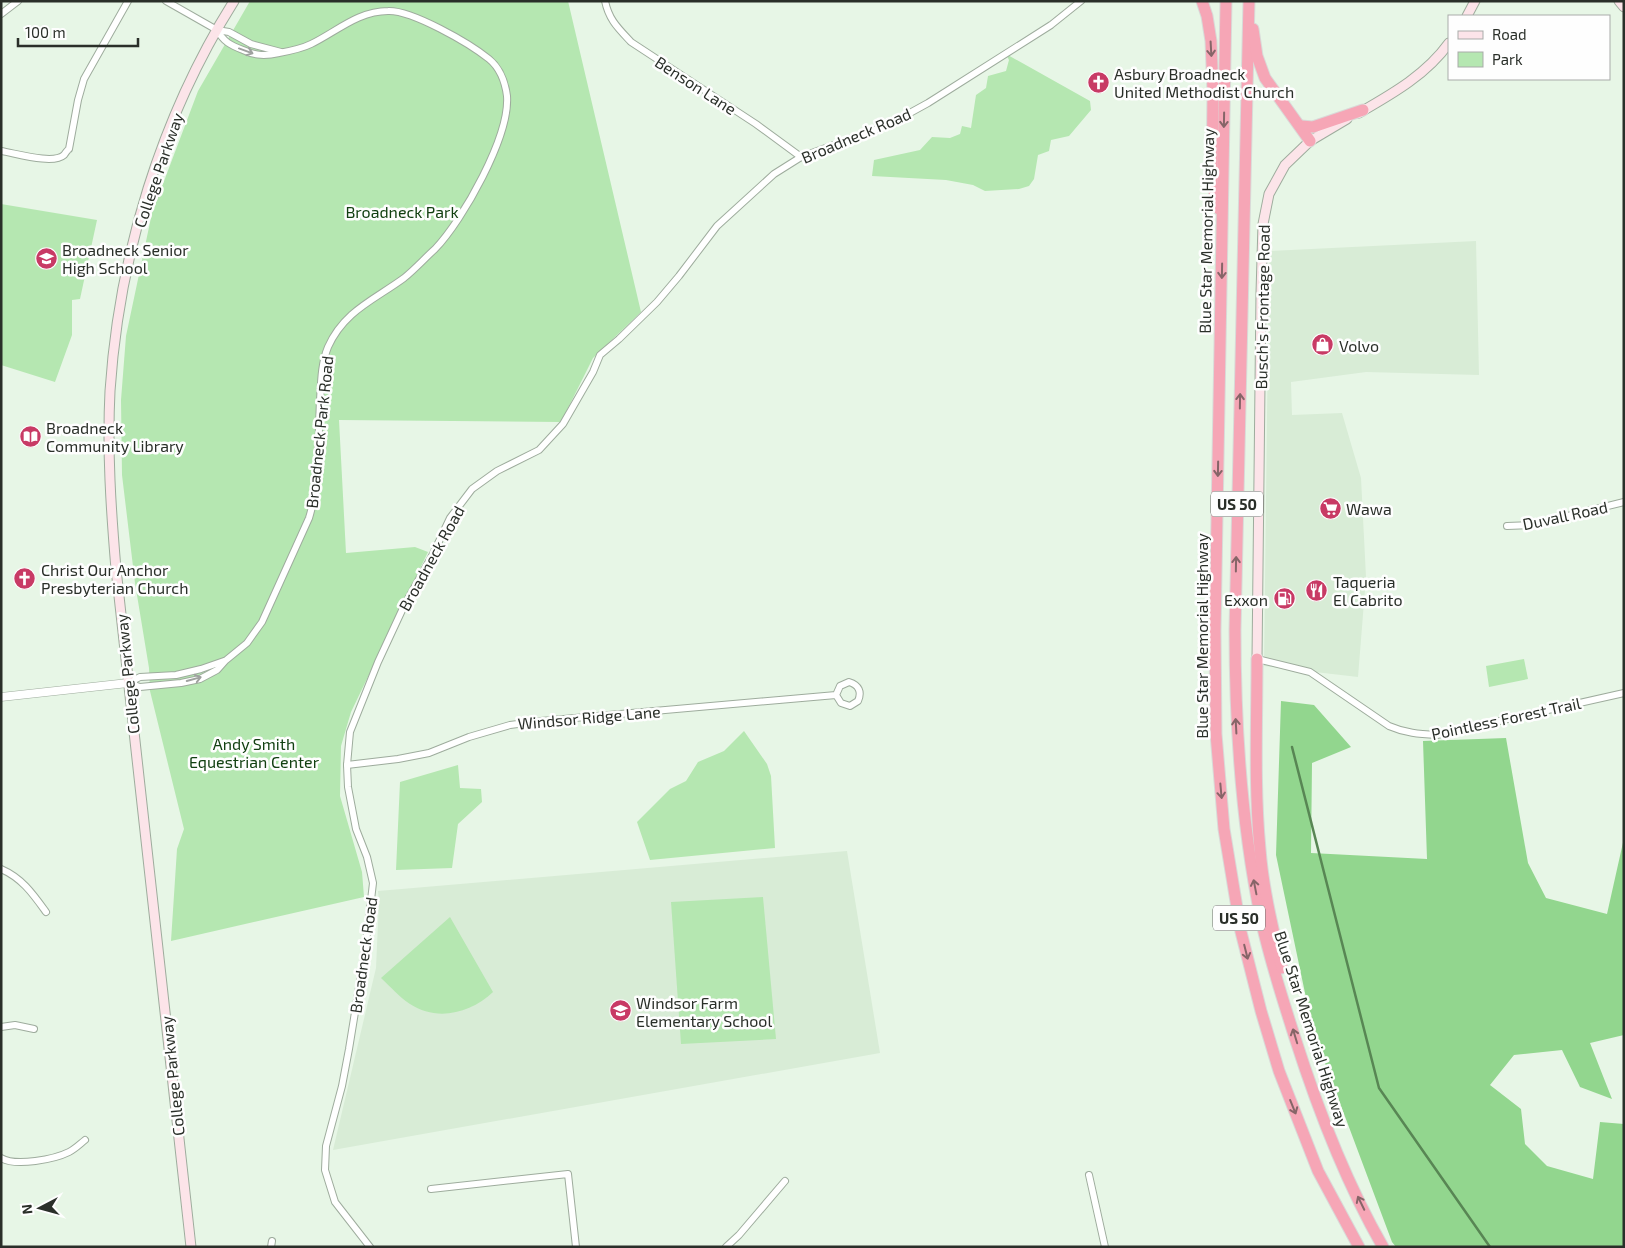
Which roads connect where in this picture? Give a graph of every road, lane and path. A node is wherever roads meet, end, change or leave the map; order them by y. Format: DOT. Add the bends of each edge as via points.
graph roads {
  1 [pos="18,1"];
  2 [pos="128,1"];
  3 [pos="166,1"];
  4 [pos="234,1"];
  5 [pos="605,1"];
  6 [pos="1081,1"];
  7 [pos="1202,1"];
  8 [pos="1226,1"];
  9 [pos="1249,1"];
  10 [pos="1619,1"];
  11 [pos="1474,3"];
  12 [pos="1624,7"];
  13 [pos="1,14"];
  14 [pos="1468,15"];
  15 [pos="217,30"];
  16 [pos="1448,44"];
  17 [pos="1363,110"];
  18 [pos="1301,126"];
  19 [pos="1310,141"];
  20 [pos="1,151"];
  21 [pos="801,157"];
  22 [pos="1223,222"];
  23 [pos="1624,502"];
  24 [pos="1507,526"];
  25 [pos="1257,659"];
  26 [pos="128,683"];
  27 [pos="1624,693"];
  28 [pos="836,695"];
  29 [pos="1,697"];
  30 [pos="347,765"];
  31 [pos="1,868"];
  32 [pos="46,912"];
  33 [pos="1284,1002"];
  34 [pos="1,1027"];
  35 [pos="34,1029"];
  36 [pos="85,1140"];
  37 [pos="1,1158"];
  38 [pos="1090,1175"];
  39 [pos="785,1181"];
  40 [pos="431,1190"];
  41 [pos="191,1247"];
  42 [pos="370,1247"];
  43 [pos="576,1247"];
  44 [pos="726,1247"];
  45 [pos="1105,1247"];
  46 [pos="1360,1247"];
  47 [pos="1383,1247"];
  1 -- 13 [label="street"];
  2 -- 20 [label="street" via="84,79 69,149 64,155 48,159"];
  3 -- 15 [label="street, Broadneck Park Road"];
  4 -- 15 [label="main road, College Parkway"];
  5 -- 21 [label="street, Benson Lane" via="608,15 631,42"];
  6 -- 21 [label="street, Broadneck Road" via="1051,25 928,103 888,125"];
  7 -- 22 [label="highway, one-way" via="1211,42 1212,183"];
  8 -- 22 [label="highway, Blue Star Memorial Highway / US 50, one-way"];
  9 -- 18 [label="highway" via="1261,68 1271,87"];
  33 -- 9 [label="highway, Blue Star Memorial Highway / US 50, one-way" via="1261,921 1252,872 1238,760 1235,693"];
  10 -- 12 [label="main road"];
  11 -- 14 [label="main road"];
  15 -- 26 [label="main road, College Parkway" via="188,86 143,206 126,279 114,354 109,428 111,504"];
  15 -- 26 [label="street, Broadneck Park Road" via="223,40 249,53 264,56 311,44 366,14 403,13 429,23 489,59 502,76 507,98 498,142 472,198 453,225 406,277 345,319 328,347 322,376 312,508 262,622 247,643 225,661 176,675 140,676"];
  16 -- 17 [label="main road, Busch's Frontage Road" via="1422,72"];
  17 -- 18 [label="highway" via="1313,127"];
  17 -- 19 [label="main road, Busch's Frontage Road"];
  18 -- 19 [label="highway"];
  19 -- 25 [label="main road, Busch's Frontage Road" via="1278,175 1269,194 1263,224"];
  21 -- 30 [label="street, Broadneck Road" via="774,174 717,226 657,302 600,355 563,424 539,450 497,471 472,489 450,518 378,662 350,732"];
  22 -- 46 [label="highway, Blue Star Memorial Highway / US 50, one-way" via="1215,630 1216,734 1224,829 1241,932 1279,1071 1318,1170"];
  23 -- 24 [label="street, Duvall Road" via="1531,526"];
  25 -- 27 [label="street, Pointless Forest Trail" via="1310,672 1389,726 1417,734 1437,734"];
  25 -- 33 [label="highway" via="1260,850 1285,982"];
  26 -- 29 [label="street"];
  26 -- 41 [label="main road, College Parkway"];
  28 -- 30 [label="street, Windsor Ridge Lane" via="510,725 429,753"];
  30 -- 42 [label="street, Broadneck Road" via="356,829 373,883 350,1049 326,1146 325,1170 335,1202"];
  31 -- 32 [label="street" via="20,879"];
  47 -- 33 [label="highway, Blue Star Memorial Highway / US 50, one-way" via="1322,1120"];
  34 -- 35 [label="street" via="15,1025"];
  36 -- 37 [label="street" via="60,1156 22,1163"];
  38 -- 45 [label="street"];
  39 -- 44 [label="street"];
  40 -- 43 [label="street" via="568,1174"];
}
